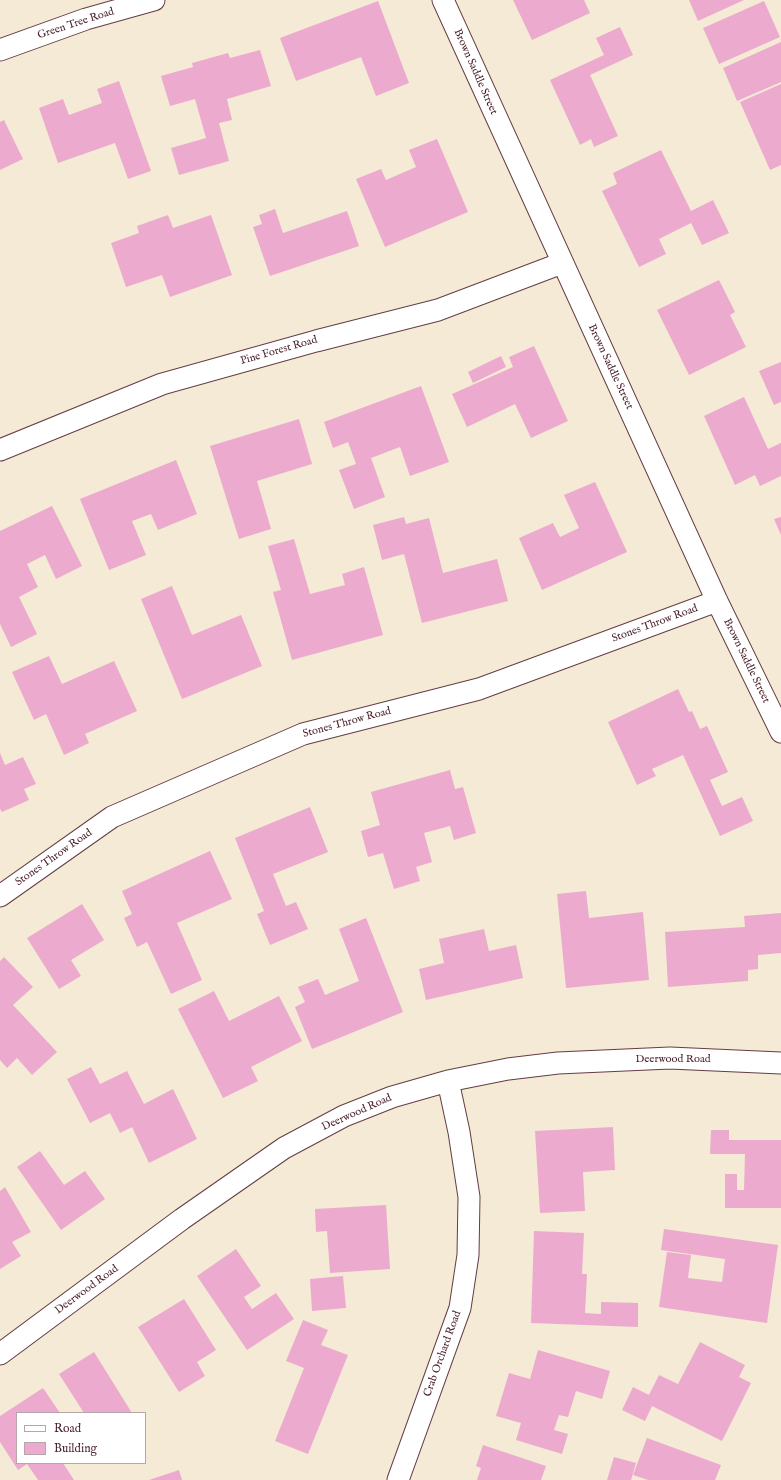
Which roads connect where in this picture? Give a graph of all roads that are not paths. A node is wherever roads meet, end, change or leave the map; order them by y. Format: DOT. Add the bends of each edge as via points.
graph roads {
  1 [pos="154,0"];
  2 [pos="442,0"];
  3 [pos="0,50"];
  4 [pos="562,263"];
  5 [pos="0,450"];
  6 [pos="718,602"];
  7 [pos="781,732"];
  8 [pos="0,896"];
  9 [pos="781,1063"];
  10 [pos="448,1081"];
  11 [pos="0,1354"];
  12 [pos="398,1480"];
  1 -- 3 [label="street, Green Tree Road" via="86,19"];
  2 -- 4 [label="street, Brown Saddle Street"];
  4 -- 5 [label="street, Pine Forest Road" via="438,310 162,384"];
  4 -- 6 [label="street, Brown Saddle Street"];
  6 -- 7 [label="street, Brown Saddle Street"];
  6 -- 8 [label="street, Stones Throw Road" via="479,689 303,734 112,817"];
  9 -- 10 [label="street, Deerwood Road" via="670,1058 558,1063 508,1069"];
  10 -- 11 [label="street, Deerwood Road" via="392,1097 344,1116 284,1148 182,1219"];
  10 -- 12 [label="street, Crab Orchard Road" via="459,1132 468,1197 468,1255 460,1308"];
}
